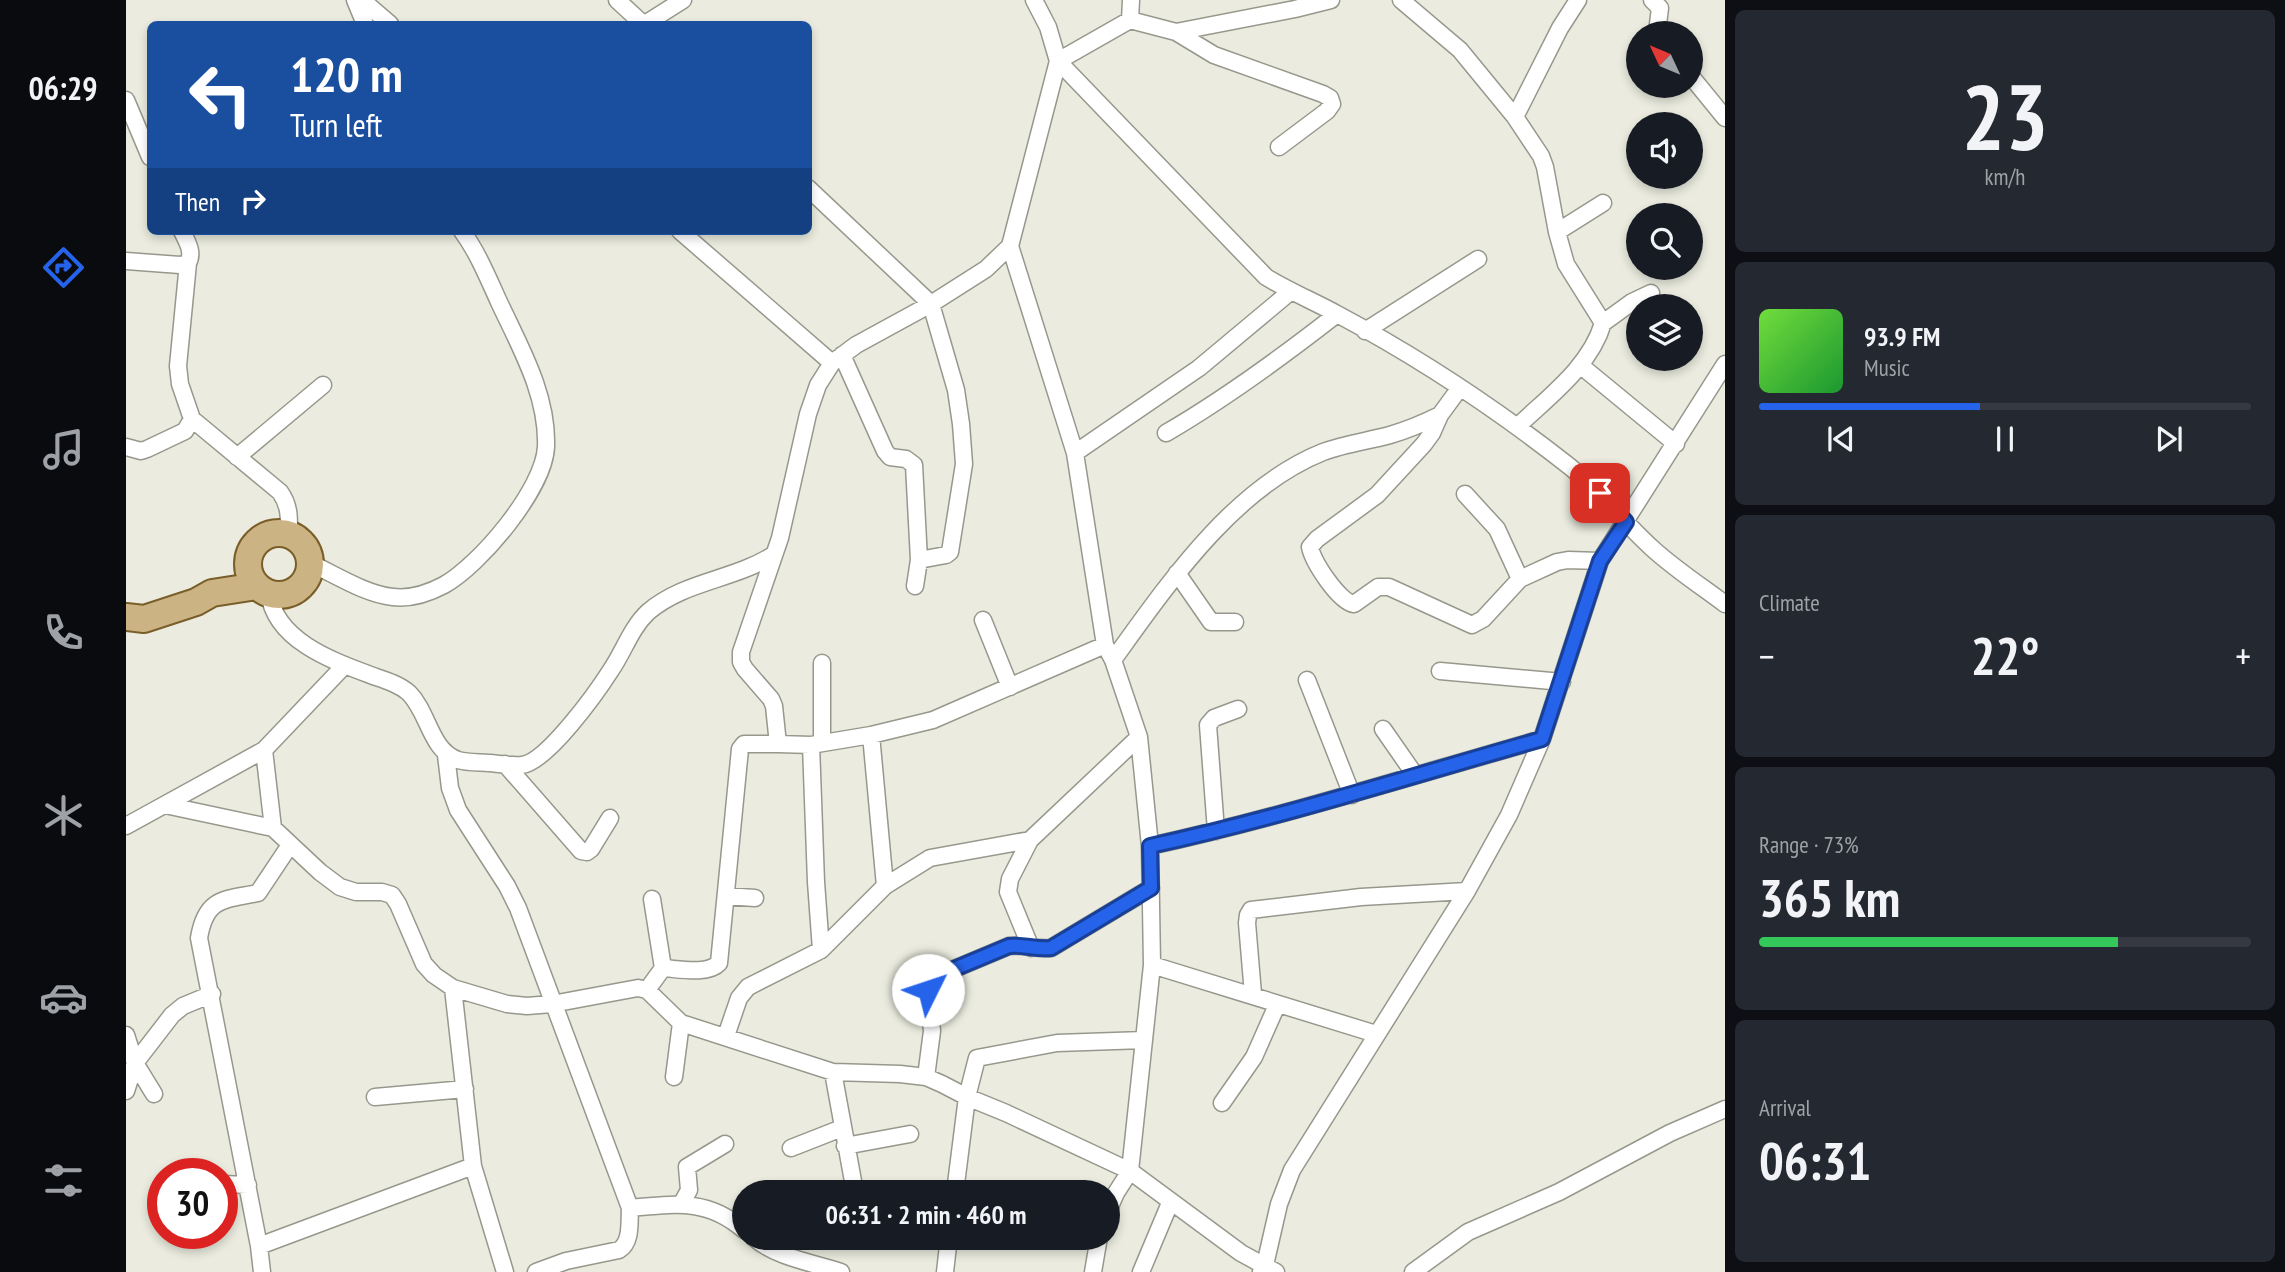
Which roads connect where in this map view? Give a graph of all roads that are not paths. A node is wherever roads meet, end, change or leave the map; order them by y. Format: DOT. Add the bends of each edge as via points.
graph roads {
  1 [pos="355,0"];
  2 [pos="362,0"];
  3 [pos="617,0"];
  4 [pos="683,0"];
  5 [pos="1034,0"];
  6 [pos="1131,0"];
  7 [pos="1331,0"];
  8 [pos="1401,0"];
  9 [pos="1578,0"];
  10 [pos="1653,0"];
  11 [pos="1130,20"];
  12 [pos="364,21"];
  13 [pos="386,21"];
  14 [pos="641,21"];
  15 [pos="649,21"];
  16 [pos="1658,21"];
  17 [pos="1176,32"];
  18 [pos="1058,61"];
  19 [pos="1703,91"];
  20 [pos="126,100"];
  21 [pos="1515,117"];
  22 [pos="1725,118"];
  23 [pos="1279,147"];
  24 [pos="147,150"];
  25 [pos="812,192"];
  26 [pos="1603,203"];
  27 [pos="1557,232"];
  28 [pos="185,235"];
  29 [pos="465,235"];
  30 [pos="685,235"];
  31 [pos="1010,246"];
  32 [pos="1478,259"];
  33 [pos="126,261"];
  34 [pos="188,263"];
  35 [pos="1290,292"];
  36 [pos="1651,293"];
  37 [pos="931,304"];
  38 [pos="1337,314"];
  39 [pos="1603,323"];
  40 [pos="1365,331"];
  41 [pos="837,359"];
  42 [pos="1725,364"];
  43 [pos="1580,365"];
  44 [pos="323,385"];
  45 [pos="1459,389"];
  46 [pos="1440,415"];
  47 [pos="192,419"];
  48 [pos="1517,427"];
  49 [pos="1166,433"];
  50 [pos="1676,444"];
  51 [pos="126,447"];
  52 [pos="1075,453"];
  53 [pos="237,457"];
  54 [pos="1465,494"];
  55 [pos="1626,522"];
  56 [pos="289,534"];
  57 [pos="773,555"];
  58 [pos="249,558"];
  59 [pos="919,560"];
  60 [pos="1600,561"];
  61 [pos="310,563"];
  62 [pos="1177,573"];
  63 [pos="1520,579"];
  64 [pos="915,586"];
  65 [pos="263,589"];
  66 [pos="212,593"];
  67 [pos="1725,604"];
  68 [pos="126,617"];
  69 [pos="983,620"];
  70 [pos="1235,622"];
  71 [pos="1105,645"];
  72 [pos="1113,660"];
  73 [pos="822,663"];
  74 [pos="345,665"];
  75 [pos="1440,671"];
  76 [pos="1307,680"];
  77 [pos="1562,682"];
  78 [pos="1010,687"];
  79 [pos="1238,709"];
  80 [pos="1382,729"];
  81 [pos="871,735"];
  82 [pos="1139,737"];
  83 [pos="1542,739"];
  84 [pos="778,744"];
  85 [pos="817,744"];
  86 [pos="264,750"];
  87 [pos="446,755"];
  88 [pos="505,764"];
  89 [pos="1416,775"];
  90 [pos="1352,795"];
  91 [pos="165,805"];
  92 [pos="610,818"];
  93 [pos="126,826"];
  94 [pos="273,828"];
  95 [pos="1216,831"];
  96 [pos="1030,840"];
  97 [pos="290,845"];
  98 [pos="1150,846"];
  99 [pos="885,887"];
  100 [pos="1151,888"];
  101 [pos="1467,891"];
  102 [pos="726,896"];
  103 [pos="755,898"];
  104 [pos="652,899"];
  105 [pos="1031,948"];
  106 [pos="821,950"];
  107 [pos="1152,965"];
  108 [pos="663,968"];
  109 [pos="453,988"];
  110 [pos="647,990"];
  111 [pos="212,994"];
  112 [pos="1253,995"];
  113 [pos="552,1004"];
  114 [pos="1277,1005"];
  115 [pos="681,1023"];
  116 [pos="1376,1034"];
  117 [pos="126,1035"];
  118 [pos="726,1036"];
  119 [pos="1144,1040"];
  120 [pos="135,1063"];
  121 [pos="833,1072"];
  122 [pos="674,1077"];
  123 [pos="926,1077"];
  124 [pos="465,1089"];
  125 [pos="126,1091"];
  126 [pos="155,1094"];
  127 [pos="375,1097"];
  128 [pos="967,1097"];
  129 [pos="1222,1103"];
  130 [pos="1725,1109"];
  131 [pos="842,1128"];
  132 [pos="910,1135"];
  133 [pos="725,1143"];
  134 [pos="845,1146"];
  135 [pos="791,1148"];
  136 [pos="473,1166"];
  137 [pos="1130,1171"];
  138 [pos="852,1180"];
  139 [pos="957,1180"];
  140 [pos="238,1185"];
  141 [pos="248,1185"];
  142 [pos="1120,1187"];
  143 [pos="682,1203"];
  144 [pos="1170,1203"];
  145 [pos="630,1208"];
  146 [pos="732,1221"];
  147 [pos="259,1246"];
  148 [pos="771,1250"];
  149 [pos="948,1250"];
  150 [pos="1096,1250"];
  151 [pos="1268,1270"];
  152 [pos="262,1272"];
  153 [pos="505,1272"];
  154 [pos="536,1272"];
  155 [pos="841,1272"];
  156 [pos="945,1272"];
  157 [pos="1093,1272"];
  158 [pos="1141,1272"];
  159 [pos="1413,1272"];
  1 -- 12 [label="street"];
  2 -- 13 [label="street"];
  3 -- 14 [label="street"];
  4 -- 15 [label="street"];
  5 -- 18 [label="street"];
  6 -- 11 [label="street"];
  7 -- 17 [label="street"];
  8 -- 21 [label="street" via="1460,50"];
  9 -- 21 [label="street"];
  10 -- 16 [label="street" via="1660,8"];
  11 -- 17 [label="street"];
  11 -- 18 [label="street"];
  17 -- 23 [label="street" via="1214,55 1330,98 1327,111"];
  18 -- 31 [label="street"];
  18 -- 35 [label="street" via="1246,258"];
  19 -- 22 [label="street"];
  20 -- 24 [label="street"];
  21 -- 27 [label="street" via="1541,156"];
  25 -- 37 [label="street"];
  26 -- 27 [label="street"];
  27 -- 39 [label="street" via="1566,264"];
  28 -- 34 [label="street" via="190,248"];
  29 -- 61 [label="street" via="534,376 546,448 540,472 490,544 446,584 424,594 396,598 376,594"];
  30 -- 41 [label="street"];
  31 -- 37 [label="street" via="986,269"];
  31 -- 52 [label="street"];
  32 -- 40 [label="street"];
  33 -- 34 [label="street"];
  34 -- 47 [label="street" via="178,366"];
  35 -- 38 [label="street"];
  35 -- 52 [label="street" via="1199,368"];
  36 -- 39 [label="street"];
  37 -- 41 [label="street"];
  37 -- 59 [label="street" via="956,390 964,464 950,552"];
  38 -- 40 [label="street"];
  38 -- 49 [label="street" via="1275,363"];
  39 -- 43 [label="street"];
  40 -- 45 [label="street"];
  41 -- 57 [label="street" via="818,386 808,414"];
  41 -- 59 [label="street" via="885,451 914,465"];
  42 -- 50 [label="street"];
  43 -- 48 [label="street"];
  43 -- 50 [label="street"];
  44 -- 53 [label="street"];
  45 -- 46 [label="street"];
  45 -- 48 [label="street"];
  46 -- 62 [label="street" via="1393,434 1325,451 1288,468 1244,502"];
  46 -- 63 [label="street" via="1424,444 1387,485 1317,539 1310,547 1311,554 1349,604 1378,587 1388,587 1472,625"];
  47 -- 51 [label="street" via="185,430 146,449"];
  47 -- 53 [label="street"];
  48 -- 55 [label="street" via="1600,493"];
  50 -- 55 [label="street"];
  52 -- 71 [label="street"];
  53 -- 56 [label="street" via="286,500"];
  54 -- 63 [label="street" via="1497,529"];
  55 -- 60 [label="street"];
  55 -- 67 [label="street" via="1653,549"];
  56 -- 58 [label="main road" via="267,535"];
  56 -- 61 [label="main road" via="302,542"];
  57 -- 84 [label="street" via="741,662 774,706"];
  57 -- 88 [label="street" via="758,565 666,598 646,614 564,733 524,765"];
  58 -- 65 [label="main road" via="249,572"];
  58 -- 66 [label="main road"];
  59 -- 64 [label="street"];
  60 -- 63 [label="street" via="1557,562"];
  60 -- 77 [label="street"];
  61 -- 65 [label="main road" via="298,589 284,595"];
  62 -- 70 [label="street" via="1211,622"];
  62 -- 72 [label="street"];
  65 -- 66 [label="main road"];
  65 -- 74 [label="street" via="285,628 306,646"];
  66 -- 68 [label="main road" via="144,619"];
  69 -- 78 [label="street"];
  71 -- 72 [label="street"];
  71 -- 78 [label="street"];
  72 -- 82 [label="street"];
  73 -- 85 [label="street"];
  74 -- 86 [label="street"];
  74 -- 87 [label="street" via="410,694"];
  75 -- 77 [label="street"];
  76 -- 90 [label="street"];
  77 -- 83 [label="street"];
  78 -- 81 [label="street" via="933,720"];
  79 -- 95 [label="street" via="1208,725"];
  80 -- 89 [label="street"];
  81 -- 85 [label="street"];
  81 -- 99 [label="street"];
  82 -- 96 [label="street"];
  82 -- 98 [label="street"];
  83 -- 89 [label="street"];
  83 -- 101 [label="street" via="1509,814"];
  84 -- 85 [label="street"];
  84 -- 102 [label="street" via="750,743 740,749"];
  85 -- 106 [label="street" via="816,882"];
  86 -- 91 [label="street"];
  86 -- 94 [label="street"];
  87 -- 88 [label="street" via="461,761"];
  87 -- 113 [label="street" via="458,810 512,897"];
  88 -- 92 [label="street" via="581,851 591,849"];
  89 -- 90 [label="street"];
  90 -- 95 [label="street"];
  91 -- 93 [label="street"];
  91 -- 94 [label="street"];
  94 -- 97 [label="street"];
  95 -- 98 [label="street"];
  96 -- 99 [label="street" via="930,858"];
  96 -- 105 [label="street" via="1008,892"];
  97 -- 109 [label="street" via="340,887 392,895 424,964"];
  97 -- 111 [label="street" via="258,893 218,902 202,923 200,938"];
  98 -- 100 [label="street"];
  99 -- 106 [label="street"];
  100 -- 105 [label="street" via="1051,948"];
  100 -- 107 [label="street"];
  101 -- 112 [label="street" via="1251,910 1247,923"];
  101 -- 116 [label="street"];
  102 -- 103 [label="street"];
  102 -- 108 [label="street" via="715,968"];
  104 -- 108 [label="street"];
  105 -- 123 [label="street" via="1009,946 930,982 932,1031"];
  106 -- 118 [label="street" via="748,987"];
  107 -- 112 [label="street"];
  107 -- 119 [label="street"];
  108 -- 110 [label="street"];
  109 -- 113 [label="street" via="507,1004"];
  109 -- 124 [label="street"];
  110 -- 113 [label="street"];
  110 -- 115 [label="street"];
  111 -- 120 [label="street" via="172,1015"];
  111 -- 141 [label="street"];
  112 -- 114 [label="street"];
  113 -- 145 [label="street"];
  114 -- 116 [label="street"];
  114 -- 129 [label="street" via="1254,1057"];
  115 -- 118 [label="street"];
  115 -- 122 [label="street"];
  116 -- 151 [label="street" via="1292,1170 1279,1204"];
  117 -- 120 [label="street"];
  118 -- 121 [label="street"];
  119 -- 128 [label="street" via="1057,1043 982,1056 974,1064"];
  119 -- 137 [label="street"];
  120 -- 125 [label="street"];
  120 -- 126 [label="street"];
  121 -- 123 [label="street"];
  121 -- 131 [label="street"];
  123 -- 128 [label="street"];
  124 -- 127 [label="street"];
  124 -- 136 [label="street"];
  128 -- 137 [label="street"];
  128 -- 139 [label="street"];
  130 -- 159 [label="street" via="1468,1232"];
  131 -- 134 [label="street"];
  131 -- 135 [label="street"];
  132 -- 134 [label="street"];
  133 -- 143 [label="street" via="687,1167 689,1190"];
  134 -- 138 [label="street"];
  136 -- 147 [label="street"];
  136 -- 153 [label="street"];
  137 -- 142 [label="street"];
  137 -- 144 [label="street"];
  140 -- 141 [label="street"];
  141 -- 147 [label="street"];
  143 -- 145 [label="street"];
  143 -- 146 [label="street" via="721,1212"];
  144 -- 151 [label="street"];
  144 -- 158 [label="street"];
  145 -- 154 [label="street" via="624,1247"];
  147 -- 152 [label="street"];
  148 -- 155 [label="street"];
  149 -- 156 [label="street"];
  150 -- 157 [label="street"];
}
